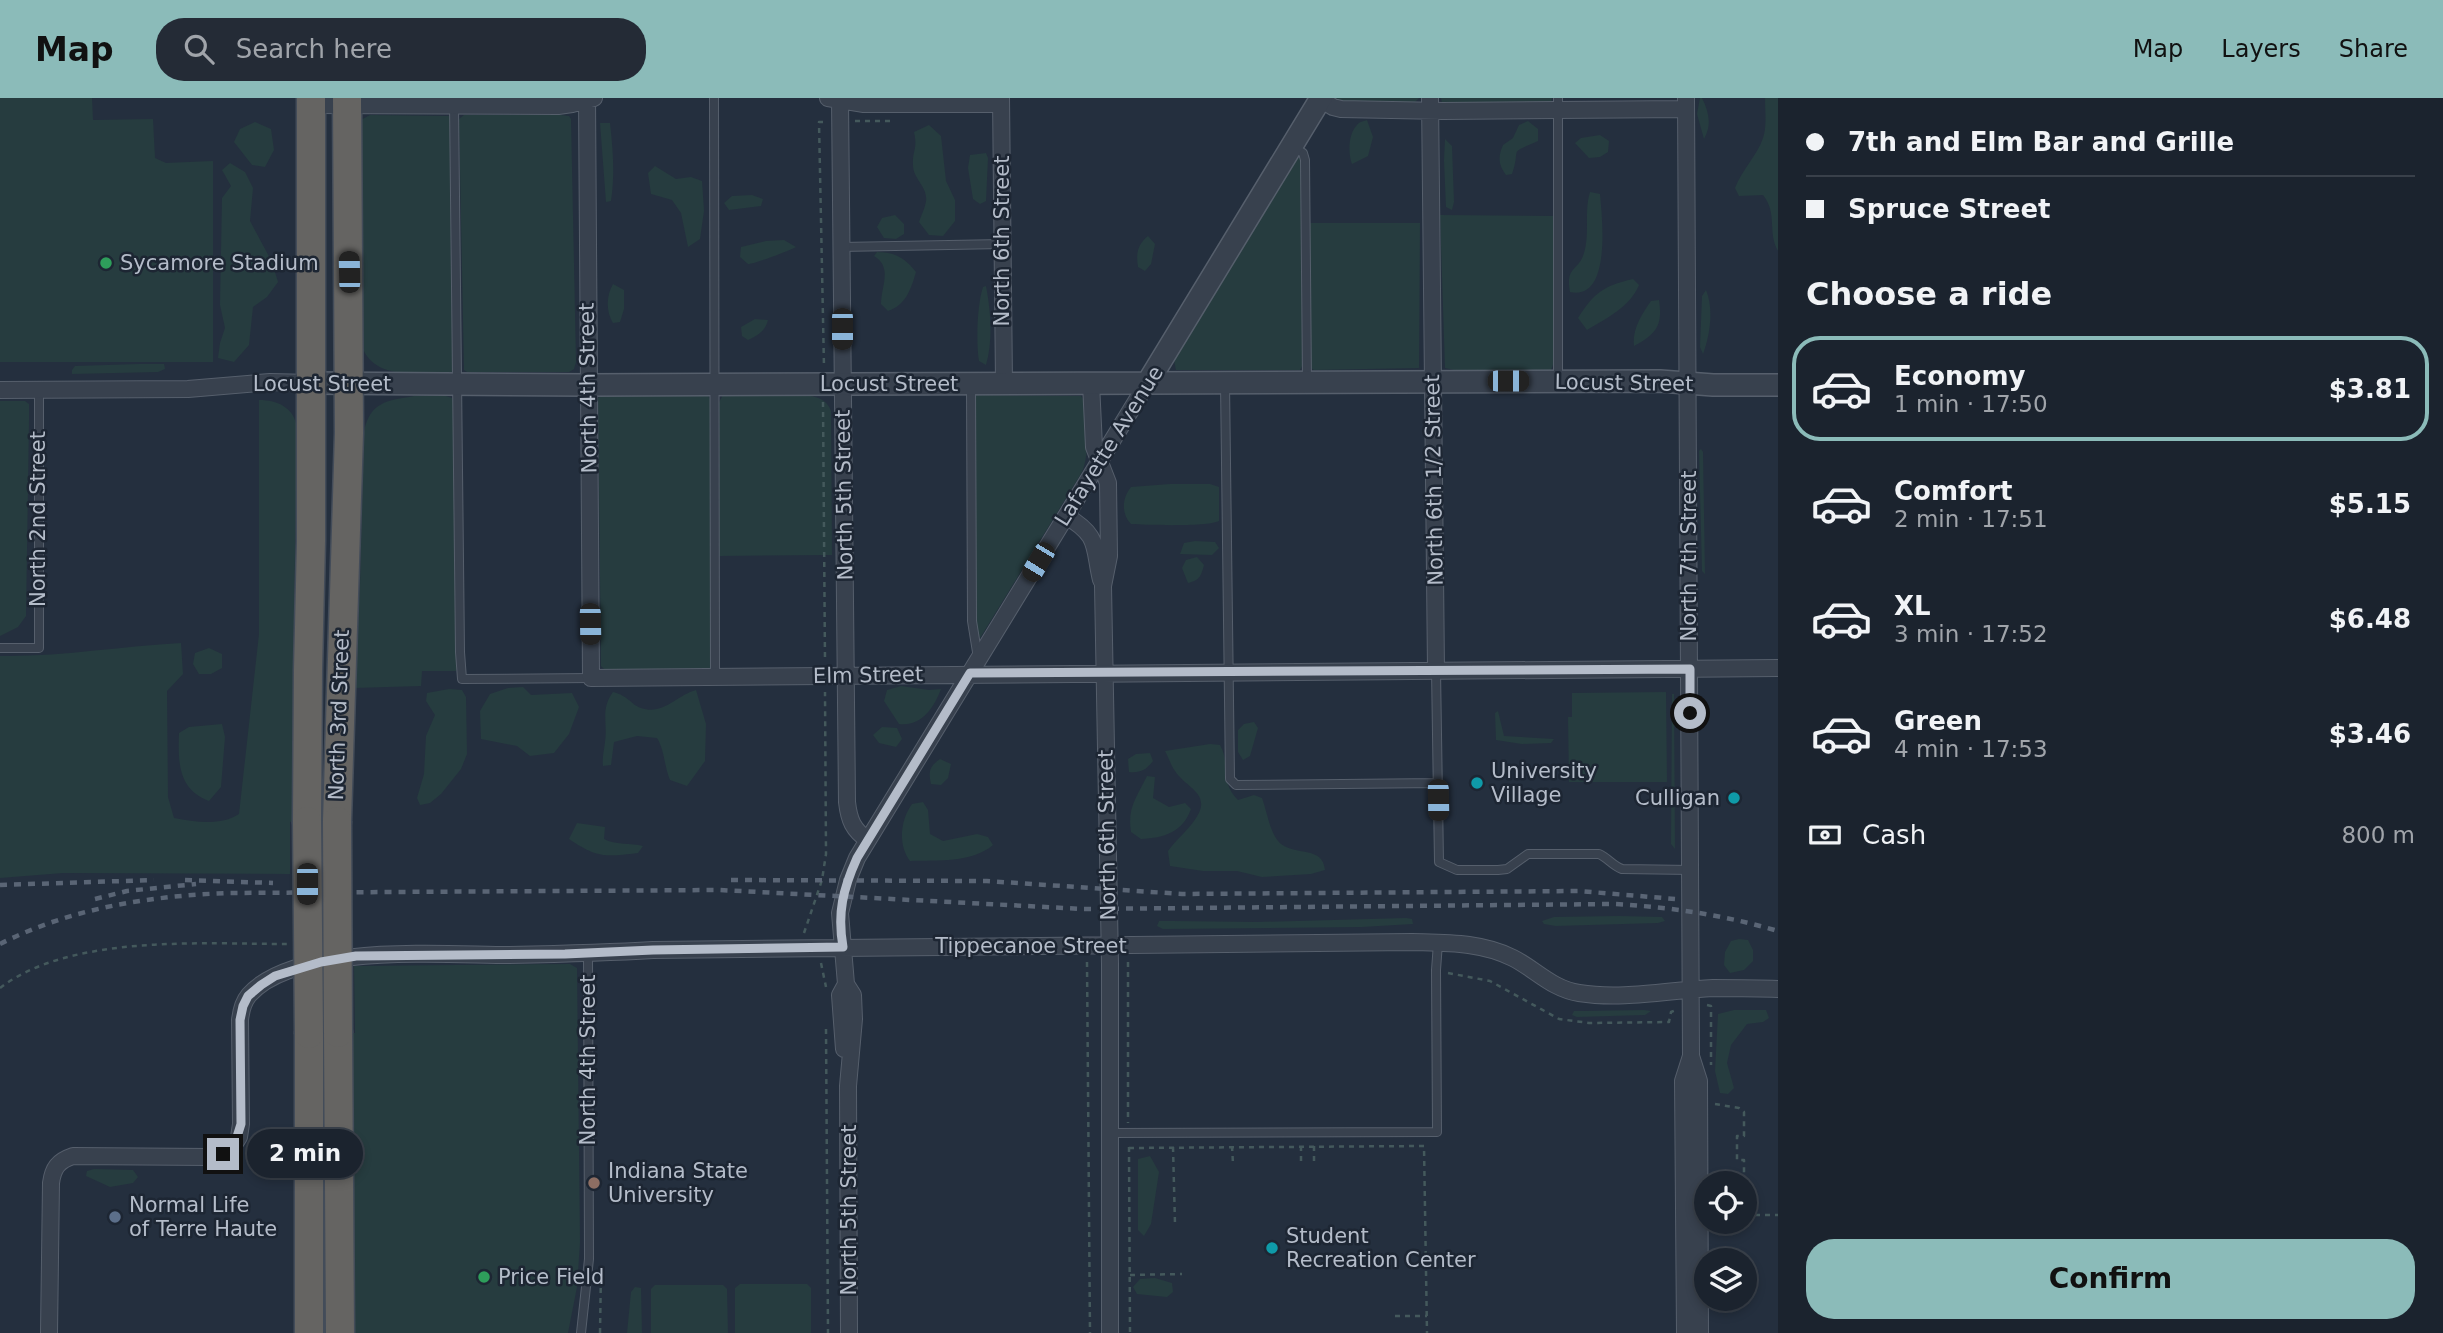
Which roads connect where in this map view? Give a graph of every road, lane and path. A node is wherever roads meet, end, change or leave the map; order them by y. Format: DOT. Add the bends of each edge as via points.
graph roads {
  1 [pos="714,98"];
  2 [pos="1321,98"];
  3 [pos="589,99"];
  4 [pos="834,99"];
  5 [pos="347,101"];
  6 [pos="1001,101"];
  7 [pos="311,102"];
  8 [pos="454,102"];
  9 [pos="1431,104"];
  10 [pos="1558,104"];
  11 [pos="1686,104"];
  12 [pos="1292,146"];
  13 [pos="1003,244"];
  14 [pos="841,247"];
  15 [pos="1433,381"];
  16 [pos="1558,381"];
  17 [pos="1148,382"];
  18 [pos="1225,382"];
  19 [pos="1307,382"];
  20 [pos="312,383"];
  21 [pos="971,383"];
  22 [pos="1004,383"];
  23 [pos="1091,383"];
  24 [pos="1688,383"];
  25 [pos="349,384"];
  26 [pos="459,384"];
  27 [pos="714,384"];
  28 [pos="843,384"];
  29 [pos="587,385"];
  30 [pos="1778,385"];
  31 [pos="0,390"];
  32 [pos="39,390"];
  33 [pos="1100,461"];
  34 [pos="1066,516"];
  35 [pos="1102,586"];
  36 [pos="0,648"];
  37 [pos="981,655"];
  38 [pos="1778,668"];
  39 [pos="1690,669"];
  40 [pos="1436,670"];
  41 [pos="1104,672"];
  42 [pos="1230,672"];
  43 [pos="970,673"];
  44 [pos="845,675"];
  45 [pos="715,676"];
  46 [pos="591,678"];
  47 [pos="1438,783"];
  48 [pos="868,840"];
  49 [pos="1690,870"];
  50 [pos="1438,943"];
  51 [pos="1109,944"];
  52 [pos="843,947"];
  53 [pos="1086,953"];
  54 [pos="588,954"];
  55 [pos="1134,957"];
  56 [pos="811,964"];
  57 [pos="1110,964"];
  58 [pos="1436,970"];
  59 [pos="1778,989"];
  60 [pos="825,998"];
  61 [pos="1691,999"];
  62 [pos="825,1025"];
  63 [pos="1691,1056"];
  64 [pos="1712,1072"];
  65 [pos="1712,1103"];
  66 [pos="1233,1132"];
  67 [pos="1301,1132"];
  68 [pos="1314,1132"];
  69 [pos="1110,1133"];
  70 [pos="1172,1133"];
  71 [pos="1301,1146"];
  72 [pos="1314,1146"];
  73 [pos="1173,1147"];
  74 [pos="1233,1147"];
  75 [pos="1129,1148"];
  76 [pos="1301,1163"];
  77 [pos="1314,1163"];
  78 [pos="1233,1164"];
  79 [pos="1744,1171"];
  80 [pos="1757,1215"];
  81 [pos="1778,1215"];
  82 [pos="1175,1224"];
  83 [pos="1182,1274"];
  84 [pos="1130,1275"];
  85 [pos="1427,1316"];
  86 [pos="1395,1317"];
  87 [pos="49,1333"];
  88 [pos="309,1333"];
  89 [pos="340,1333"];
  90 [pos="581,1333"];
  91 [pos="828,1333"];
  92 [pos="849,1333"];
  93 [pos="1090,1333"];
  94 [pos="1110,1333"];
  95 [pos="1427,1333"];
  96 [pos="1685,1333"];
  97 [pos="1700,1333"];
  1 -- 27 [label="lane"];
  2 -- 9 [label="street" via="1341,109"];
  2 -- 12 [label="street, Lafayette Avenue"];
  3 -- 8 [label="street" via="558,106"];
  3 -- 29 [label="street, North 4th Street"];
  4 -- 6 [label="street" via="864,104"];
  4 -- 14 [label="street, North 5th Street"];
  5 -- 7 [label="street"];
  5 -- 8 [label="street"];
  5 -- 25 [label="highway, North 3rd Street"];
  6 -- 13 [label="street, North 6th Street"];
  7 -- 20 [label="highway, North 3rd Street"];
  8 -- 26 [label="lane"];
  9 -- 10 [label="street"];
  9 -- 15 [label="street, North 6th 1/2 Street"];
  10 -- 11 [label="street"];
  10 -- 16 [label="lane"];
  11 -- 24 [label="street, North 7th Street"];
  12 -- 17 [label="street, Lafayette Avenue"];
  12 -- 19 [label="lane" via="1305,160"];
  13 -- 14 [label="lane"];
  13 -- 22 [label="street, North 6th Street"];
  14 -- 28 [label="street, North 5th Street"];
  15 -- 16 [label="street, Locust Street"];
  15 -- 19 [label="street, Locust Street"];
  15 -- 40 [label="street, North 6th 1/2 Street"];
  16 -- 24 [label="street, Locust Street"];
  17 -- 18 [label="street, Locust Street"];
  17 -- 23 [label="street, Locust Street"];
  17 -- 33 [label="street, Lafayette Avenue"];
  18 -- 19 [label="street, Locust Street"];
  18 -- 42 [label="lane"];
  20 -- 25 [label="street, Locust Street"];
  20 -- 32 [label="street, Locust Street"];
  20 -- 88 [label="highway, North 3rd Street, bridge" via="307,821"];
  21 -- 22 [label="street, Locust Street"];
  21 -- 28 [label="street, Locust Street"];
  21 -- 37 [label="lane" via="972,621"];
  22 -- 23 [label="street, Locust Street"];
  23 -- 33 [label="street, North 6th Street" via="1094,447"];
  24 -- 30 [label="street, Locust Street"];
  24 -- 39 [label="street, North 7th Street"];
  25 -- 26 [label="street, Locust Street"];
  25 -- 89 [label="highway, North 3rd Street, bridge" via="337,821"];
  26 -- 29 [label="street, Locust Street"];
  26 -- 46 [label="lane, Elm Street" via="462,679"];
  27 -- 28 [label="street, Locust Street"];
  27 -- 29 [label="street, Locust Street"];
  27 -- 45 [label="lane"];
  28 -- 44 [label="street, North 5th Street"];
  29 -- 46 [label="street, North 4th Street"];
  31 -- 32 [label="street, Locust Street"];
  32 -- 36 [label="lane, North 2nd Street" via="39,648"];
  33 -- 34 [label="street, Lafayette Avenue"];
  33 -- 35 [label="street, North 6th Street" via="1108,483 1109,556"];
  34 -- 35 [label="street" via="1091,536"];
  34 -- 37 [label="street, Lafayette Avenue"];
  35 -- 41 [label="street, North 6th Street"];
  37 -- 43 [label="street, Lafayette Avenue"];
  38 -- 39 [label="street, Elm Street"];
  39 -- 40 [label="street, Elm Street"];
  39 -- 49 [label="street, North 7th Street"];
  40 -- 42 [label="street, Elm Street"];
  40 -- 47 [label="lane, North 6th 1/2 Street"];
  41 -- 42 [label="street, Elm Street"];
  41 -- 43 [label="street, Elm Street"];
  41 -- 51 [label="street, North 6th Street"];
  42 -- 47 [label="lane" via="1230,779 1236,785"];
  43 -- 44 [label="street, Elm Street"];
  43 -- 48 [label="street, Lafayette Avenue"];
  44 -- 45 [label="street, Elm Street"];
  44 -- 48 [label="street, North 5th Street" via="849,815 857,832"];
  45 -- 46 [label="street, Elm Street"];
  47 -- 49 [label="lane, North 6th 1/2 Street" via="1439,862 1457,870 1507,869 1528,854 1599,854 1622,869"];
  48 -- 52 [label="street, Lafayette Avenue" via="857,858 840,912"];
  49 -- 61 [label="street, North 7th Street"];
  50 -- 51 [label="street, Tippecanoe Street"];
  50 -- 58 [label="lane"];
  50 -- 61 [label="street, Tippecanoe Street" via="1498,951 1570,992"];
  51 -- 53 [label="street, Tippecanoe Street"];
  51 -- 57 [label="street, North 6th Street"];
  52 -- 53 [label="street, Tippecanoe Street"];
  52 -- 54 [label="street, Tippecanoe Street"];
  52 -- 92 [label="street, North 5th Street" via="846,984 840,995 848,1086"];
  53 -- 57 [label="path" via="1091,966"];
  53 -- 93 [label="path"];
  54 -- 87 [label="street, Tippecanoe Street" via="356,956 275,976 254,990 240,1020 241,1124 230,1151 210,1157 73,1156 56,1166 51,1183"];
  54 -- 90 [label="lane, North 4th Street" via="589,1259"];
  55 -- 57 [label="path"];
  56 -- 60 [label="path" via="822,965"];
  57 -- 69 [label="street, North 6th Street"];
  58 -- 61 [label="path" via="1489,981 1545,1013 1575,1023 1669,1022 1671,1012"];
  58 -- 68 [label="lane" via="1437,1132"];
  59 -- 61 [label="street, Tippecanoe Street" via="1711,988"];
  61 -- 63 [label="street, North 7th Street"];
  61 -- 64 [label="path" via="1711,1006"];
  62 -- 91 [label="path"];
  63 -- 96 [label="street, North 7th Street" via="1683,1081"];
  63 -- 97 [label="street, North 7th Street" via="1699,1082"];
  65 -- 79 [label="path" via="1744,1112 1737,1160 1744,1160"];
  66 -- 67 [label="lane"];
  66 -- 70 [label="lane"];
  66 -- 74 [label="path"];
  67 -- 68 [label="lane"];
  67 -- 71 [label="path"];
  68 -- 72 [label="path"];
  69 -- 70 [label="lane"];
  69 -- 94 [label="street, North 6th Street"];
  70 -- 73 [label="path"];
  71 -- 72 [label="path"];
  71 -- 74 [label="path"];
  71 -- 76 [label="path"];
  72 -- 77 [label="path"];
  72 -- 85 [label="path" via="1424,1146"];
  73 -- 74 [label="path"];
  73 -- 75 [label="path"];
  73 -- 82 [label="path"];
  74 -- 78 [label="path"];
  80 -- 81 [label="path"];
  83 -- 84 [label="path"];
  85 -- 86 [label="path"];
  85 -- 95 [label="path"];
}
